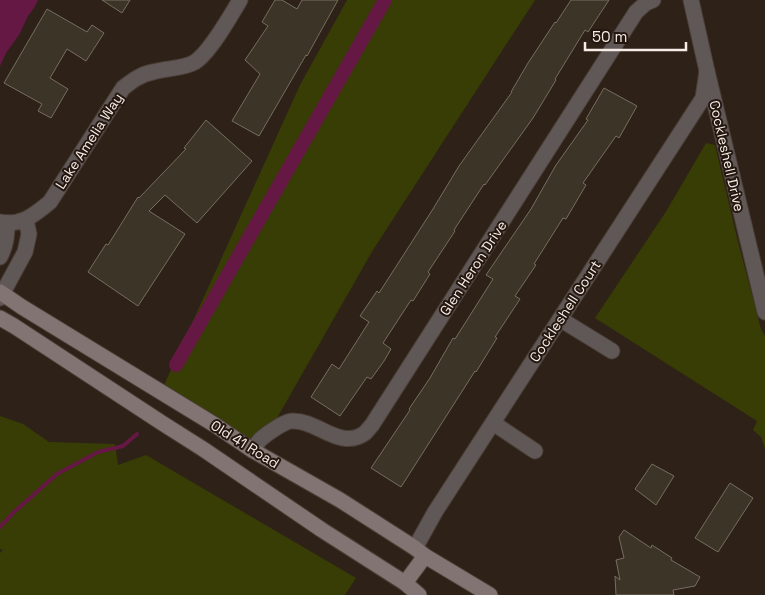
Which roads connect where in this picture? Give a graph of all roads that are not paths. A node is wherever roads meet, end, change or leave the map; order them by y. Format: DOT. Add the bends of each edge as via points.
graph roads {
  1 [pos="240,0"];
  2 [pos="653,0"];
  3 [pos="691,0"];
  4 [pos="706,71"];
  5 [pos="26,220"];
  6 [pos="4,223"];
  7 [pos="0,257"];
  8 [pos="1,295"];
  9 [pos="765,312"];
  10 [pos="0,318"];
  11 [pos="560,319"];
  12 [pos="612,351"];
  13 [pos="493,423"];
  14 [pos="252,450"];
  15 [pos="535,451"];
  16 [pos="420,552"];
  17 [pos="405,583"];
  18 [pos="419,595"];
  19 [pos="490,595"];
  1 -- 5 [label="street, Lake Amelia Way" via="206,53 194,62 136,78 123,88 50,202"];
  2 -- 14 [label="street, Glen Heron Drive" via="636,12 364,434 342,439 314,425 290,421 261,438"];
  3 -- 4 [label="street, Cockleshell Drive"];
  4 -- 9 [label="street, Cockleshell Drive"];
  4 -- 11 [label="street, Cockleshell Court" via="703,98"];
  5 -- 6 [label="street, Lake Amelia Way"];
  5 -- 8 [label="street" via="29,234 25,252"];
  6 -- 7 [label="street" via="7,237"];
  8 -- 14 [label="street, Old 41 Road"];
  10 -- 17 [label="street, Old 41 Road"];
  11 -- 12 [label="street"];
  11 -- 13 [label="street, Cockleshell Court"];
  13 -- 15 [label="street"];
  13 -- 16 [label="street, Cockleshell Court" via="435,512"];
  14 -- 16 [label="street, Old 41 Road" via="340,500"];
  16 -- 17 [label="street"];
  16 -- 19 [label="street, Old 41 Road"];
  17 -- 18 [label="street, Old 41 Road"];
}
